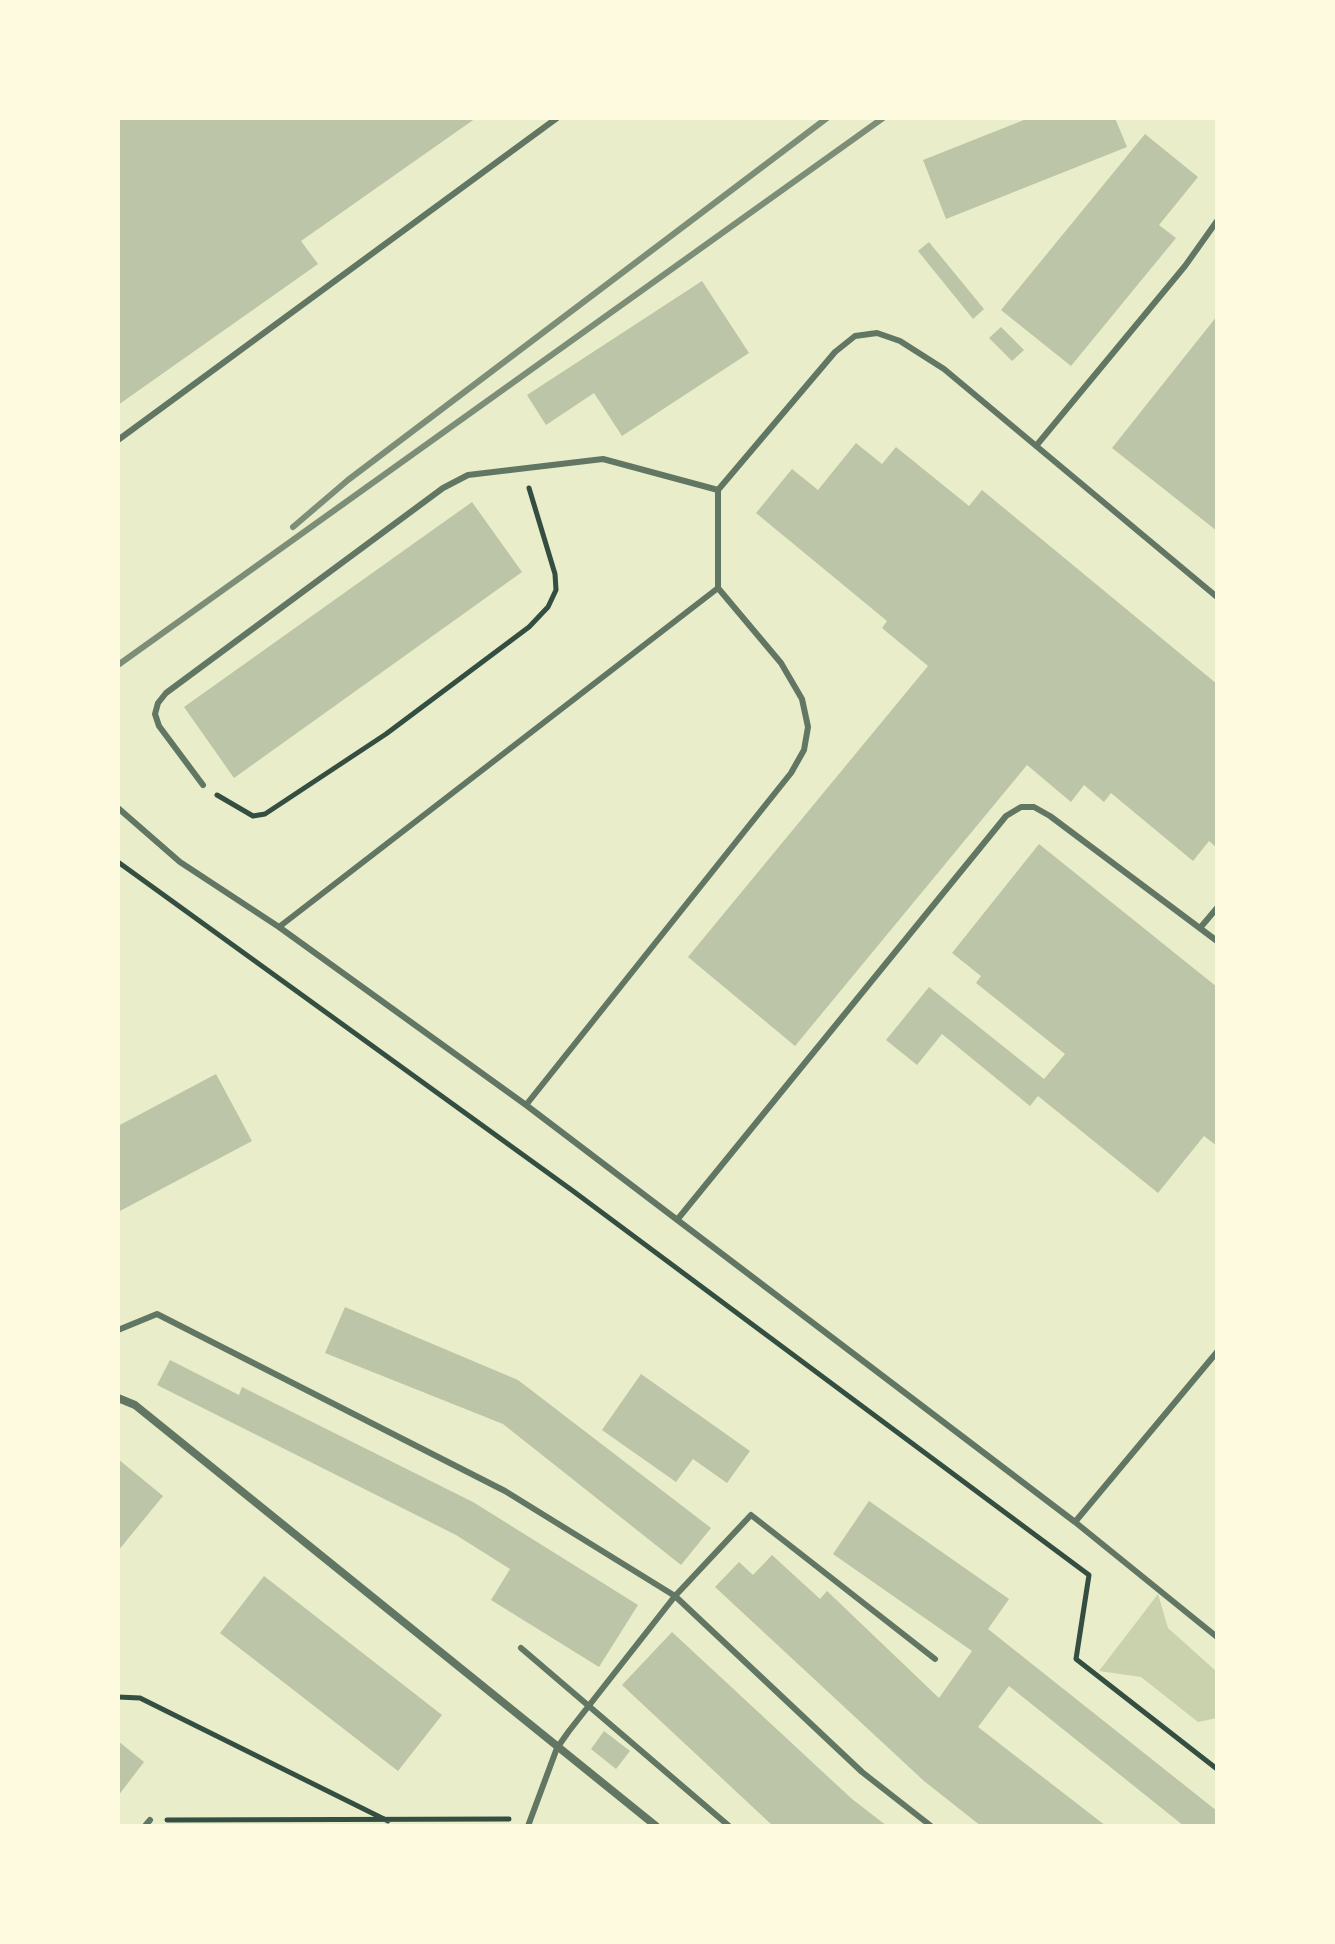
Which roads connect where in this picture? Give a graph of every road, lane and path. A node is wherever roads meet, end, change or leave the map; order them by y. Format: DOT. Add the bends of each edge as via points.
graph roads {
  1 [pos="557,118"];
  2 [pos="1217,221"];
  3 [pos="118,440"];
  4 [pos="1036,446"];
  5 [pos="522,468"];
  6 [pos="718,490"];
  7 [pos="718,588"];
  8 [pos="1217,597"];
  9 [pos="203,785"];
  10 [pos="118,808"];
  11 [pos="118,862"];
  12 [pos="1217,908"];
  13 [pos="279,927"];
  14 [pos="1200,928"];
  15 [pos="1217,941"];
  16 [pos="526,1105"];
  17 [pos="677,1220"];
  18 [pos="118,1330"];
  19 [pos="1217,1352"];
  20 [pos="118,1398"];
  21 [pos="1075,1522"];
  22 [pos="675,1596"];
  23 [pos="1217,1637"];
  24 [pos="521,1648"];
  25 [pos="935,1659"];
  26 [pos="118,1697"];
  27 [pos="590,1704"];
  28 [pos="557,1748"];
  29 [pos="1217,1769"];
  30 [pos="389,1821"];
  31 [pos="530,1822"];
  32 [pos="147,1823"];
  33 [pos="656,1826"];
  34 [pos="729,1826"];
  35 [pos="931,1826"];
  1 -- 3 [label="lane"];
  2 -- 4 [label="lane"];
  4 -- 6 [label="lane" via="944,369 900,341 877,333 855,336 835,352"];
  4 -- 8 [label="lane"];
  5 -- 6 [label="lane" via="603,459"];
  5 -- 9 [label="lane" via="468,475 443,488 166,693 155,714"];
  5 -- 9 [label="path" via="556,590 529,627 386,734 265,814 253,816"];
  6 -- 7 [label="lane"];
  7 -- 13 [label="lane"];
  7 -- 16 [label="lane" via="781,663 802,699 808,727 804,750"];
  10 -- 13 [label="lane" via="180,862"];
  11 -- 29 [label="path" via="573,1191 1089,1575 1076,1659"];
  12 -- 14 [label="lane"];
  13 -- 16 [label="lane"];
  14 -- 15 [label="lane"];
  14 -- 17 [label="lane" via="1050,816 1021,807 1006,816"];
  16 -- 17 [label="lane"];
  17 -- 21 [label="lane"];
  18 -- 22 [label="lane" via="157,1314 505,1491"];
  19 -- 21 [label="lane"];
  20 -- 28 [label="street" via="135,1405"];
  21 -- 23 [label="lane"];
  22 -- 25 [label="lane" via="751,1515"];
  22 -- 27 [label="lane"];
  22 -- 35 [label="lane" via="862,1772"];
  24 -- 27 [label="lane"];
  26 -- 30 [label="path" via="140,1698"];
  27 -- 28 [label="lane"];
  27 -- 34 [label="lane"];
  28 -- 31 [label="lane"];
  28 -- 33 [label="street"];
  30 -- 31 [label="path"];
  30 -- 32 [label="path"];
}
